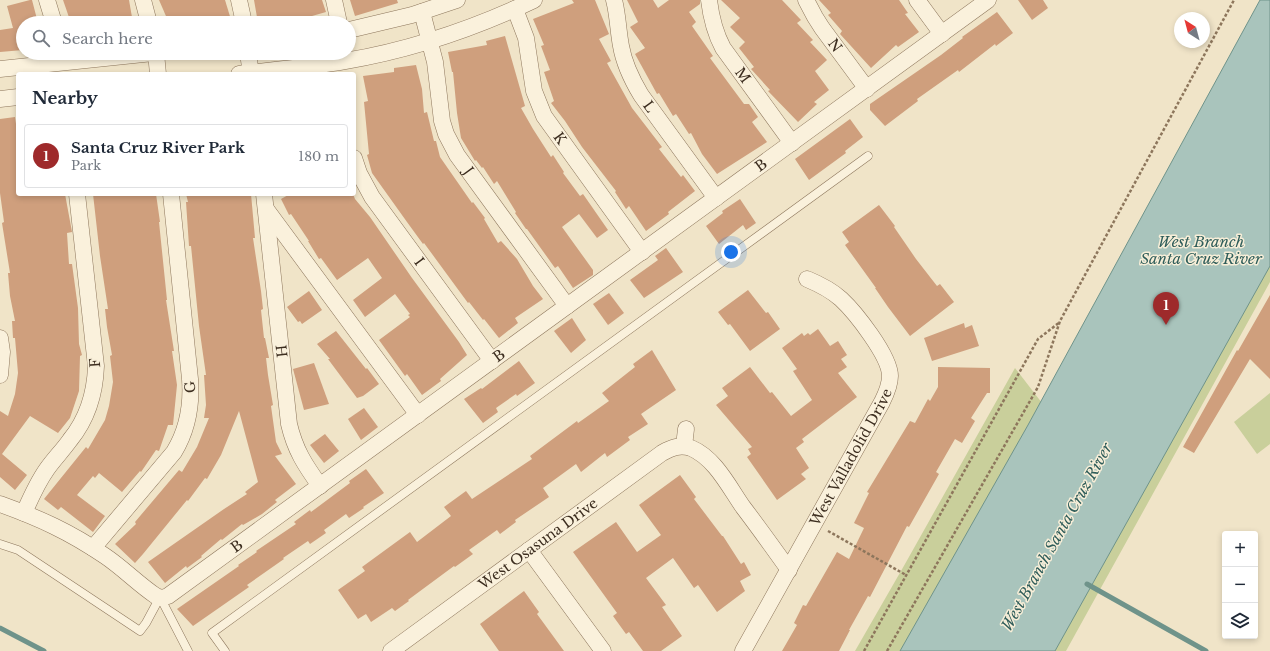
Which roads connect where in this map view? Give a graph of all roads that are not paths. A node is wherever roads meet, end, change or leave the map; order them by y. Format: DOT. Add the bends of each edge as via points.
graph roads {
  1 [pos="47,0"];
  2 [pos="143,0"];
  3 [pos="239,0"];
  4 [pos="334,0"];
  5 [pos="457,0"];
  6 [pos="614,0"];
  7 [pos="709,0"];
  8 [pos="806,0"];
  9 [pos="917,0"];
  10 [pos="988,0"];
  11 [pos="524,3"];
  12 [pos="430,7"];
  13 [pos="52,16"];
  14 [pos="148,16"];
  15 [pos="242,16"];
  16 [pos="337,16"];
  17 [pos="356,29"];
  18 [pos="942,34"];
  19 [pos="430,40"];
  20 [pos="89,60"];
  21 [pos="155,60"];
  22 [pos="248,60"];
  23 [pos="61,63"];
  24 [pos="345,63"];
  25 [pos="0,69"];
  26 [pos="158,72"];
  27 [pos="247,72"];
  28 [pos="265,72"];
  29 [pos="867,88"];
  30 [pos="16,97"];
  31 [pos="0,99"];
  32 [pos="792,143"];
  33 [pos="868,156"];
  34 [pos="356,164"];
  35 [pos="77,196"];
  36 [pos="170,196"];
  37 [pos="716,198"];
  38 [pos="265,201"];
  39 [pos="642,252"];
  40 [pos="807,279"];
  41 [pos="568,306"];
  42 [pos="0,338"];
  43 [pos="492,361"];
  44 [pos="0,375"];
  45 [pos="418,415"];
  46 [pos="686,429"];
  47 [pos="687,447"];
  48 [pos="320,486"];
  49 [pos="0,504"];
  50 [pos="24,513"];
  51 [pos="0,544"];
  52 [pos="93,548"];
  53 [pos="529,550"];
  54 [pos="788,570"];
  55 [pos="160,597"];
  56 [pos="188,651"];
  57 [pos="225,651"];
  58 [pos="391,651"];
  59 [pos="603,651"];
  60 [pos="743,651"];
  1 -- 13 [label="street"];
  2 -- 14 [label="street"];
  3 -- 15 [label="street"];
  4 -- 16 [label="street"];
  5 -- 12 [label="street"];
  6 -- 37 [label="street, L" via="620,45 631,76 641,95"];
  7 -- 32 [label="street, M" via="713,24 723,48"];
  8 -- 29 [label="street, N" via="822,28"];
  9 -- 18 [label="street"];
  10 -- 18 [label="street, B"];
  11 -- 19 [label="street" via="479,24"];
  11 -- 39 [label="street, K" via="526,38 538,104"];
  12 -- 17 [label="street" via="387,22"];
  12 -- 19 [label="street, J"];
  18 -- 29 [label="street, B"];
  19 -- 24 [label="street"];
  19 -- 41 [label="street, J" via="442,121 451,145"];
  20 -- 23 [label="street"];
  21 -- 26 [label="street"];
  22 -- 27 [label="street"];
  23 -- 25 [label="street"];
  24 -- 28 [label="street"];
  29 -- 32 [label="street, B"];
  30 -- 31 [label="street"];
  32 -- 37 [label="street, B"];
  33 -- 57 [label="lane" via="212,633"];
  34 -- 43 [label="street, I" via="369,191"];
  35 -- 50 [label="street, F" via="96,366 94,391 78,430 40,478"];
  36 -- 52 [label="street, G" via="190,379 189,415 174,452"];
  37 -- 39 [label="street, B"];
  38 -- 45 [label="street, H"];
  38 -- 48 [label="street, H" via="289,424 300,457"];
  39 -- 41 [label="street, B"];
  40 -- 54 [label="street, West Valladolid Drive" via="830,291 851,310 896,374"];
  41 -- 43 [label="street, B"];
  42 -- 44 [label="street"];
  43 -- 45 [label="street, B"];
  45 -- 48 [label="street, B"];
  46 -- 47 [label="street"];
  47 -- 53 [label="street, West Osasuna Drive" via="680,446 662,453"];
  47 -- 54 [label="street" via="698,452 715,467"];
  48 -- 55 [label="street, B" via="173,593"];
  49 -- 50 [label="street"];
  50 -- 52 [label="street" via="55,525"];
  51 -- 55 [label="lane" via="18,550 140,631"];
  52 -- 55 [label="street"];
  53 -- 58 [label="street, West Osasuna Drive"];
  53 -- 59 [label="street"];
  54 -- 60 [label="street, West Valladolid Drive"];
  55 -- 56 [label="lane"];
}
